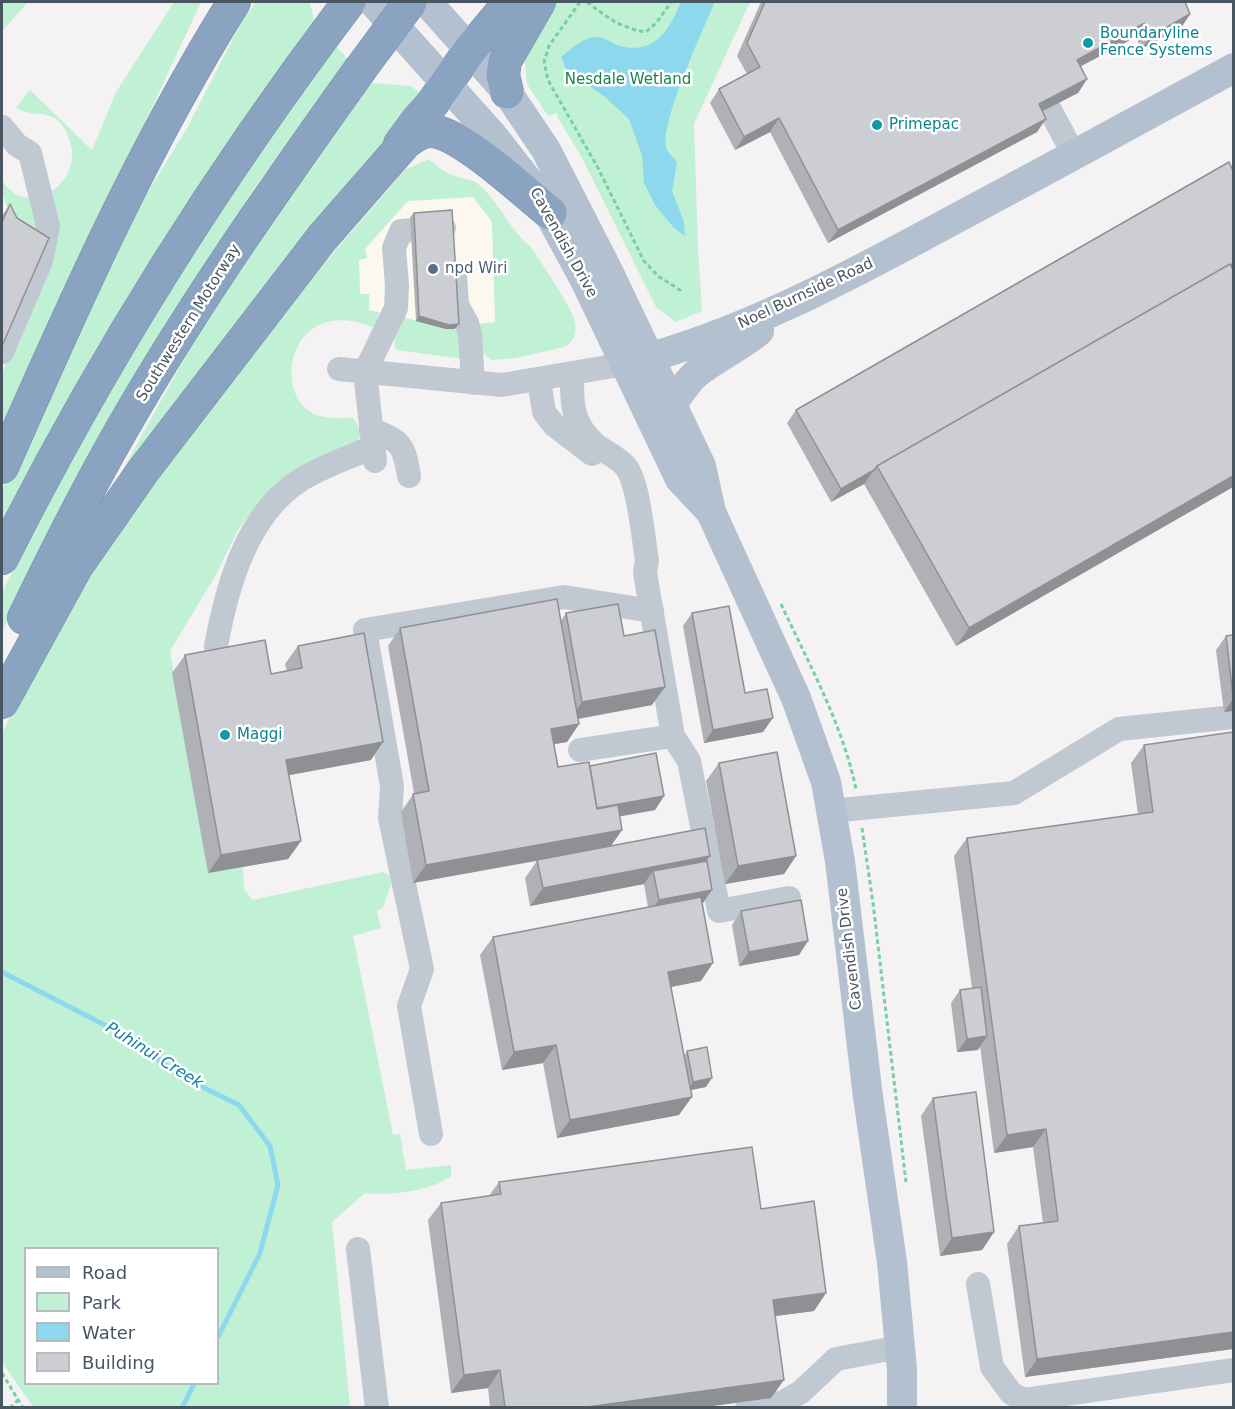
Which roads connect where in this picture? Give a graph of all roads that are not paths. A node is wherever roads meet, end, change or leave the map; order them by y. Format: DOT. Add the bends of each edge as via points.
graph roads {
  1 [pos="213,2"];
  2 [pos="234,2"];
  3 [pos="349,2"];
  4 [pos="373,2"];
  5 [pos="410,2"];
  6 [pos="427,2"];
  7 [pos="510,2"];
  8 [pos="539,2"];
  9 [pos="470,50"];
  10 [pos="1233,68"];
  11 [pos="446,83"];
  12 [pos="185,84"];
  13 [pos="507,92"];
  14 [pos="1049,108"];
  15 [pos="2,127"];
  16 [pos="394,153"];
  17 [pos="1074,155"];
  18 [pos="550,213"];
  19 [pos="796,301"];
  20 [pos="2,352"];
  21 [pos="637,361"];
  22 [pos="339,369"];
  23 [pos="365,372"];
  24 [pos="572,374"];
  25 [pos="539,380"];
  26 [pos="472,383"];
  27 [pos="671,406"];
  28 [pos="373,446"];
  29 [pos="2,467"];
  30 [pos="409,476"];
  31 [pos="711,512"];
  32 [pos="2,558"];
  33 [pos="645,573"];
  34 [pos="652,611"];
  35 [pos="216,646"];
  36 [pos="2,664"];
  37 [pos="2,702"];
  38 [pos="1233,717"];
  39 [pos="673,736"];
  40 [pos="580,750"];
  41 [pos="831,811"];
  42 [pos="789,898"];
  43 [pos="430,1134"];
  44 [pos="358,1249"];
  45 [pos="978,1284"];
  46 [pos="900,1347"];
  47 [pos="1233,1370"];
  48 [pos="1050,1402"];
  49 [pos="377,1407"];
  50 [pos="747,1407"];
  51 [pos="902,1407"];
  1 -- 12 [label="highway" via="187,61"];
  2 -- 12 [label="highway"];
  3 -- 32 [label="highway" via="186,237 74,419"];
  4 -- 11 [label="main road, Cavendish Drive"];
  5 -- 36 [label="highway, Southwestern Motorway, bridge" via="250,226 179,334 109,451"];
  6 -- 9 [label="main road, Cavendish Drive"];
  7 -- 9 [label="highway"];
  8 -- 13 [label="highway" via="505,61"];
  9 -- 11 [label="highway"];
  9 -- 13 [label="main road, Cavendish Drive"];
  10 -- 17 [label="main road, Noel Burnside Road"];
  11 -- 16 [label="highway"];
  11 -- 18 [label="main road, Cavendish Drive" via="518,166"];
  12 -- 29 [label="highway" via="93,263"];
  13 -- 21 [label="main road, Cavendish Drive" via="546,150 597,249"];
  14 -- 17 [label="street"];
  15 -- 20 [label="street" via="30,153 48,226 41,261"];
  16 -- 18 [label="highway" via="423,132 448,135"];
  16 -- 37 [label="highway" via="322,238 143,471 76,567"];
  17 -- 19 [label="main road, Noel Burnside Road"];
  18 -- 21 [label="main road, Cavendish Drive" via="585,280"];
  19 -- 21 [label="main road, Noel Burnside Road" via="720,334"];
  19 -- 27 [label="main road" via="742,345 696,374"];
  21 -- 24 [label="street, Noel Burnside Road"];
  21 -- 27 [label="main road, Cavendish Drive"];
  21 -- 31 [label="main road, Cavendish Drive" via="680,479"];
  22 -- 23 [label="street, Noel Burnside Road"];
  23 -- 26 [label="street, Noel Burnside Road"];
  23 -- 26 [label="street" via="427,272 467,323"];
  23 -- 28 [label="street"];
  24 -- 25 [label="street, Noel Burnside Road"];
  24 -- 33 [label="street" via="572,410 581,426 595,444 626,466 633,479 647,561"];
  25 -- 26 [label="street, Noel Burnside Road" via="502,385"];
  25 -- 33 [label="street" via="544,412 554,425 619,473 636,561"];
  27 -- 31 [label="main road, Cavendish Drive" via="701,466"];
  28 -- 30 [label="street" via="389,436 401,445"];
  28 -- 35 [label="street" via="302,479 271,504 251,535 237,571"];
  31 -- 41 [label="main road, Cavendish Drive" via="796,698 826,782"];
  33 -- 34 [label="street"];
  34 -- 39 [label="street"];
  34 -- 43 [label="street" via="564,597 365,630 392,786 390,818 422,969 408,1006"];
  38 -- 41 [label="street" via="1119,729 1014,793"];
  39 -- 40 [label="street"];
  39 -- 42 [label="street" via="689,761 719,911"];
  41 -- 46 [label="main road, Cavendish Drive"];
  44 -- 49 [label="street"];
  45 -- 48 [label="street" via="992,1367 1011,1393 1024,1400"];
  46 -- 50 [label="street" via="836,1359 801,1392 782,1403"];
  46 -- 51 [label="main road, Cavendish Drive"];
  47 -- 48 [label="street"];
}
